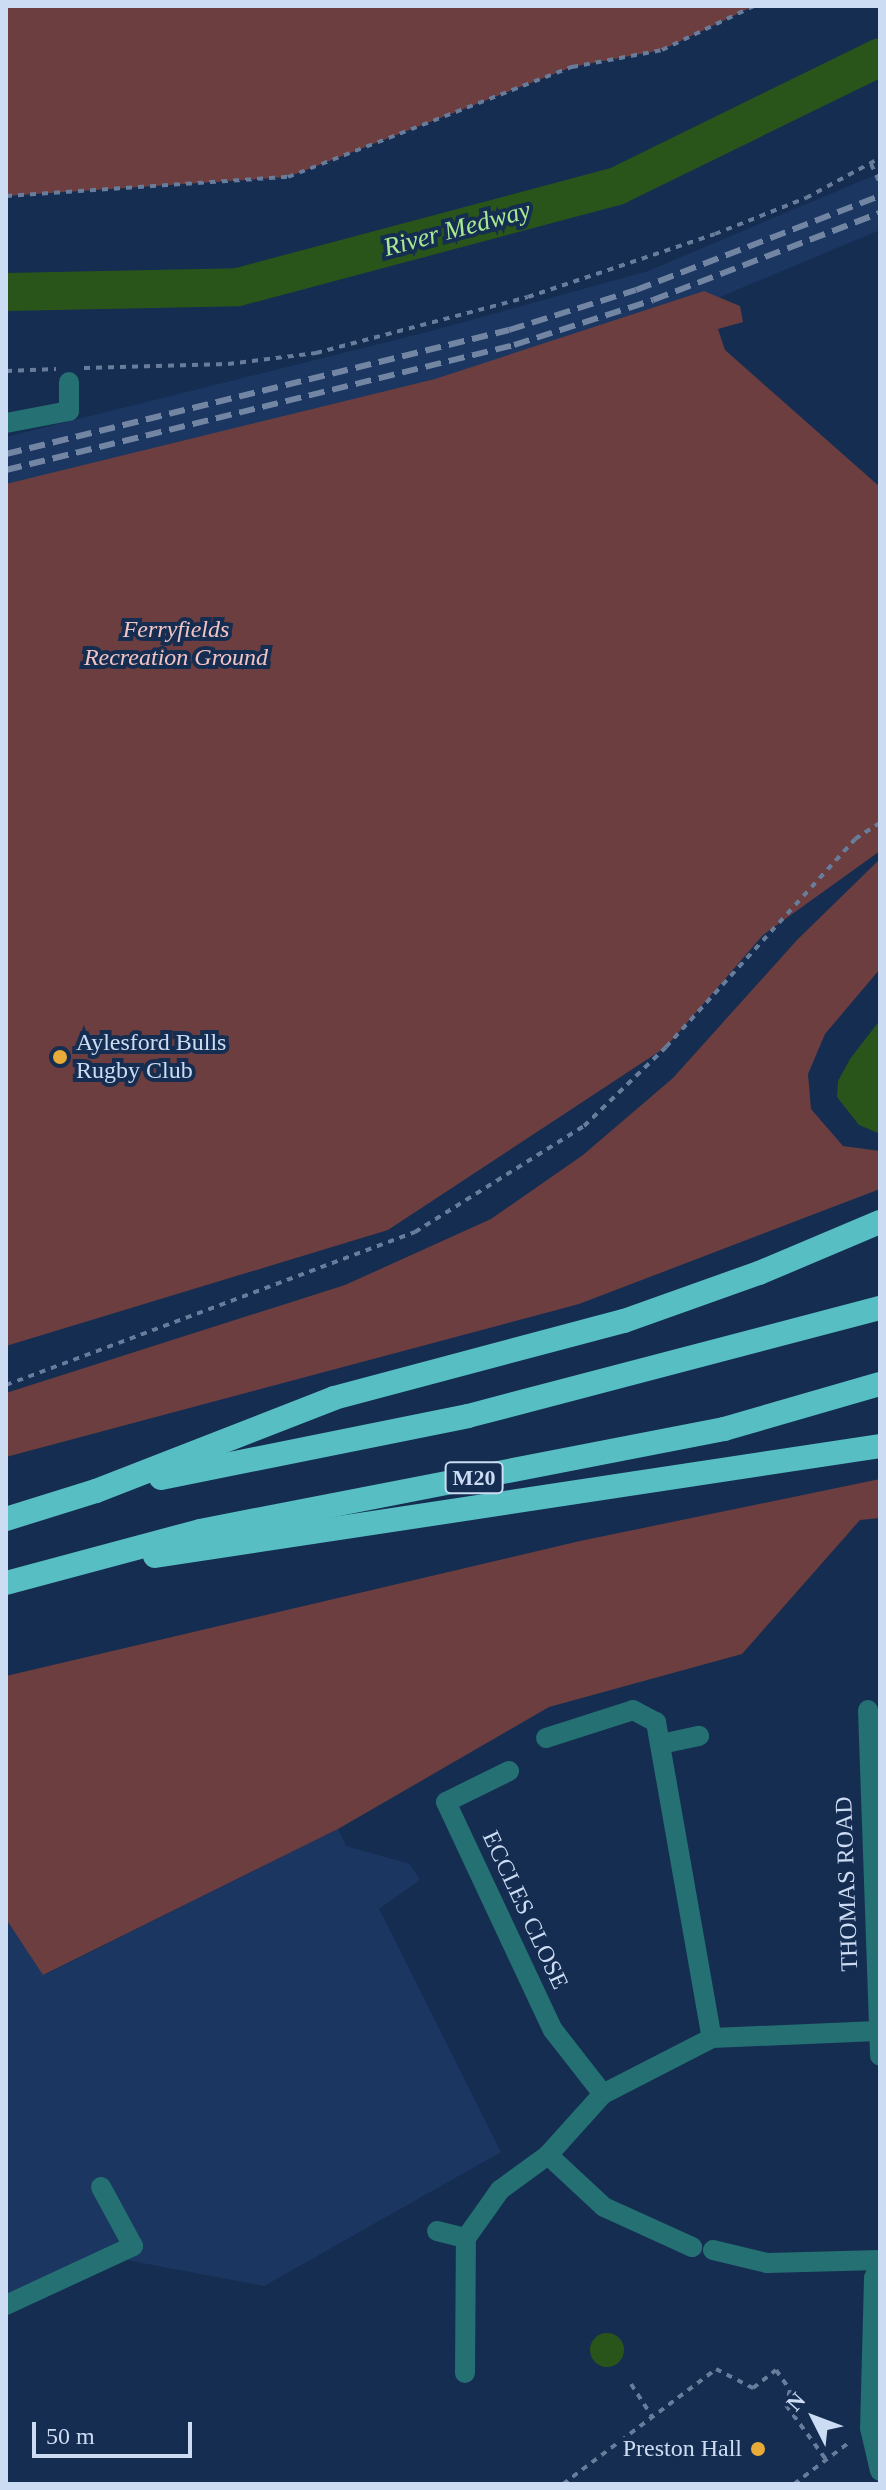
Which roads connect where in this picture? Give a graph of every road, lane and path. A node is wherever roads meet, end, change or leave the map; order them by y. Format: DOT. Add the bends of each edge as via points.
graph roads {
  1 [pos="754,6"];
  2 [pos="880,158"];
  3 [pos="872,163"];
  4 [pos="880,176"];
  5 [pos="880,183"];
  6 [pos="6,196"];
  7 [pos="6,371"];
  8 [pos="69,382"];
  9 [pos="6,423"];
  10 [pos="880,823"];
  11 [pos="880,1222"];
  12 [pos="880,1308"];
  13 [pos="880,1384"];
  14 [pos="6,1385"];
  15 [pos="880,1446"];
  16 [pos="96,1491"];
  17 [pos="6,1519"];
  18 [pos="66,1568"];
  19 [pos="6,1583"];
  20 [pos="868,1710"];
  21 [pos="699,1736"];
  22 [pos="546,1738"];
  23 [pos="661,1744"];
  24 [pos="509,1771"];
  25 [pos="877,2031"];
  26 [pos="712,2038"];
  27 [pos="880,2056"];
  28 [pos="603,2094"];
  29 [pos="548,2155"];
  30 [pos="101,2187"];
  31 [pos="437,2231"];
  32 [pos="466,2238"];
  33 [pos="692,2247"];
  34 [pos="713,2250"];
  35 [pos="879,2270"];
  36 [pos="6,2305"];
  37 [pos="465,2373"];
  38 [pos="631,2384"];
  39 [pos="652,2416"];
  40 [pos="870,2428"];
  41 [pos="825,2458"];
  42 [pos="880,2471"];
  43 [pos="563,2484"];
  44 [pos="794,2484"];
  1 -- 6 [label="path" via="662,50 572,67 288,177"];
  2 -- 3 [label="path"];
  3 -- 4 [label="path"];
  3 -- 5 [label="path"];
  3 -- 7 [label="path" via="806,198 625,267 316,353 228,364"];
  8 -- 9 [label="street" via="69,411"];
  10 -- 14 [label="path" via="855,839 666,1047 584,1126 415,1232"];
  11 -- 16 [label="highway" via="624,1321 334,1398"];
  12 -- 16 [label="highway" via="468,1416"];
  13 -- 18 [label="highway, M20" via="724,1429 200,1531"];
  15 -- 18 [label="highway, M20" via="329,1534"];
  16 -- 17 [label="highway"];
  18 -- 19 [label="highway, M20"];
  20 -- 25 [label="street, THOMAS ROAD"];
  21 -- 23 [label="street"];
  22 -- 23 [label="street" via="633,1710 656,1722"];
  23 -- 26 [label="street"];
  24 -- 28 [label="street, ECCLES CLOSE" via="446,1802 553,2030"];
  25 -- 26 [label="street"];
  25 -- 27 [label="street, THOMAS ROAD"];
  26 -- 28 [label="street"];
  28 -- 29 [label="street"];
  29 -- 32 [label="street" via="500,2190"];
  29 -- 33 [label="street" via="604,2207"];
  30 -- 36 [label="street" via="133,2246"];
  31 -- 32 [label="street"];
  32 -- 37 [label="street"];
  34 -- 35 [label="street" via="767,2263"];
  35 -- 40 [label="street"];
  38 -- 39 [label="path"];
  39 -- 41 [label="path" via="716,2369 753,2388 776,2370 790,2390 786,2405"];
  39 -- 43 [label="path"];
  40 -- 41 [label="path"];
  40 -- 42 [label="street"];
  41 -- 44 [label="path"];
}
